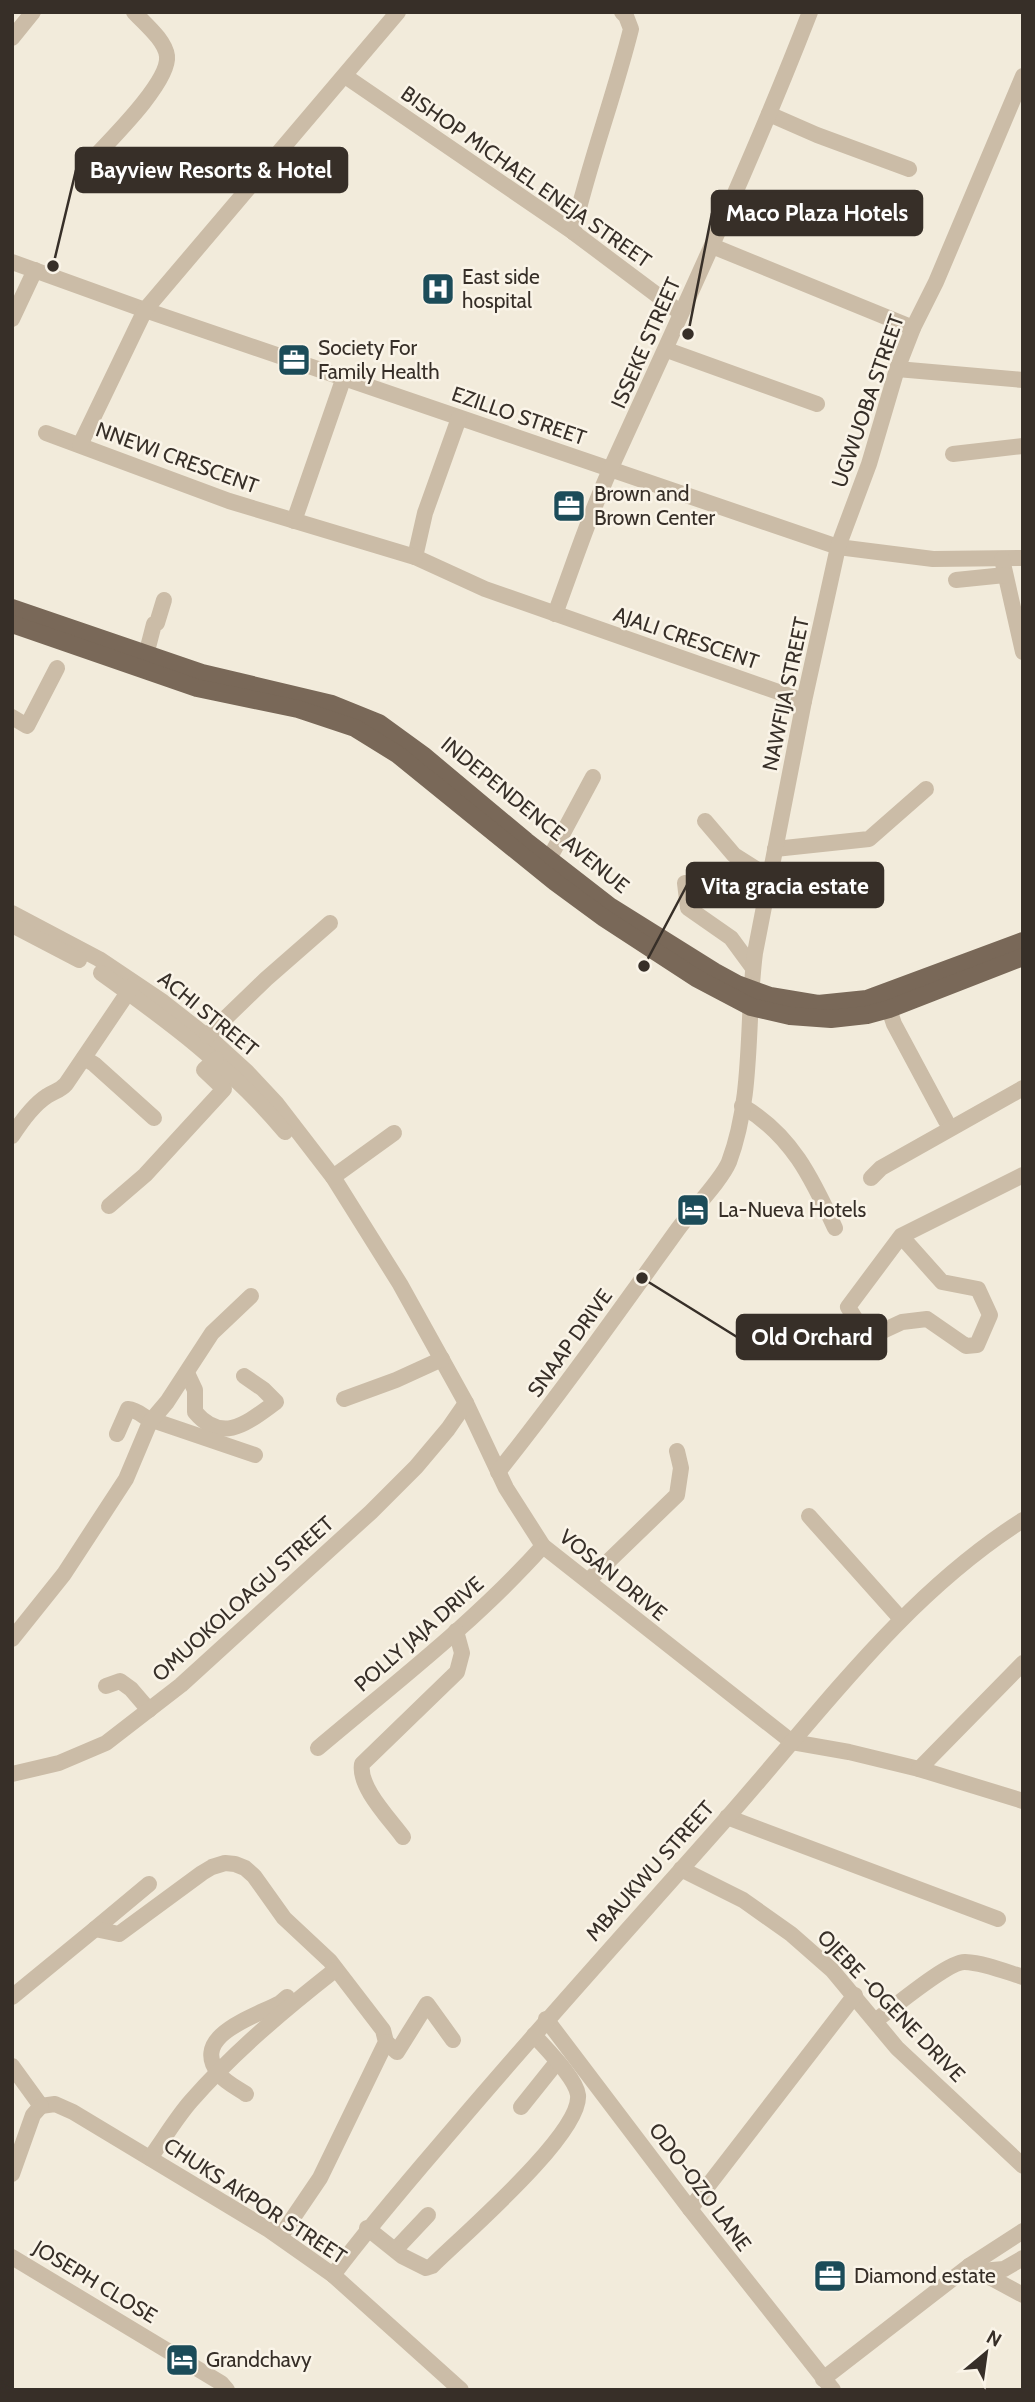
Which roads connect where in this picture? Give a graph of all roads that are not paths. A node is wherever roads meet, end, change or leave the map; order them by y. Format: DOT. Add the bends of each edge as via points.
graph roads {
  1 [pos="33,12"];
  2 [pos="134,12"];
  3 [pos="398,12"];
  4 [pos="622,12"];
  5 [pos="810,12"];
  6 [pos="12,38"];
  7 [pos="345,76"];
  8 [pos="1023,76"];
  9 [pos="1017,104"];
  10 [pos="769,114"];
  11 [pos="86,166"];
  12 [pos="909,169"];
  13 [pos="573,232"];
  14 [pos="712,246"];
  15 [pos="12,262"];
  16 [pos="35,270"];
  17 [pos="145,310"];
  18 [pos="681,313"];
  19 [pos="12,319"];
  20 [pos="913,328"];
  21 [pos="667,350"];
  22 [pos="897,369"];
  23 [pos="344,377"];
  24 [pos="1023,380"];
  25 [pos="817,404"];
  26 [pos="459,418"];
  27 [pos="46,433"];
  28 [pos="80,445"];
  29 [pos="1023,446"];
  30 [pos="953,454"];
  31 [pos="610,470"];
  32 [pos="294,521"];
  33 [pos="838,547"];
  34 [pos="415,558"];
  35 [pos="1023,558"];
  36 [pos="1004,567"];
  37 [pos="956,580"];
  38 [pos="485,589"];
  39 [pos="164,600"];
  40 [pos="555,614"];
  41 [pos="17,618"];
  42 [pos="1023,652"];
  43 [pos="146,655"];
  44 [pos="57,668"];
  45 [pos="199,680"];
  46 [pos="804,701"];
  47 [pos="12,717"];
  48 [pos="418,761"];
  49 [pos="593,777"];
  50 [pos="926,789"];
  51 [pos="705,821"];
  52 [pos="775,849"];
  53 [pos="549,859"];
  54 [pos="559,877"];
  55 [pos="769,877"];
  56 [pos="684,883"];
  57 [pos="12,913"];
  58 [pos="330,923"];
  59 [pos="12,925"];
  60 [pos="1023,941"];
  61 [pos="1023,957"];
  62 [pos="753,968"];
  63 [pos="131,987"];
  64 [pos="751,998"];
  65 [pos="889,1009"];
  66 [pos="207,1036"];
  67 [pos="84,1058"];
  68 [pos="216,1059"];
  69 [pos="1023,1088"];
  70 [pos="742,1106"];
  71 [pos="155,1118"];
  72 [pos="946,1121"];
  73 [pos="394,1133"];
  74 [pos="12,1136"];
  75 [pos="876,1173"];
  76 [pos="1023,1175"];
  77 [pos="336,1184"];
  78 [pos="108,1206"];
  79 [pos="835,1228"];
  80 [pos="901,1236"];
  81 [pos="251,1296"];
  82 [pos="442,1359"];
  83 [pos="187,1373"];
  84 [pos="244,1376"];
  85 [pos="344,1399"];
  86 [pos="466,1403"];
  87 [pos="150,1422"];
  88 [pos="117,1434"];
  89 [pos="677,1451"];
  90 [pos="255,1455"];
  91 [pos="498,1472"];
  92 [pos="809,1516"];
  93 [pos="1023,1520"];
  94 [pos="543,1546"];
  95 [pos="589,1580"];
  96 [pos="901,1619"];
  97 [pos="456,1631"];
  98 [pos="12,1639"];
  99 [pos="1023,1663"];
  100 [pos="106,1686"];
  101 [pos="149,1710"];
  102 [pos="792,1742"];
  103 [pos="318,1748"];
  104 [pos="919,1769"];
  105 [pos="12,1774"];
  106 [pos="1023,1801"];
  107 [pos="727,1817"];
  108 [pos="404,1837"];
  109 [pos="681,1868"];
  110 [pos="149,1884"];
  111 [pos="998,1919"];
  112 [pos="95,1929"];
  113 [pos="332,1965"];
  114 [pos="1023,1976"];
  115 [pos="855,1995"];
  116 [pos="12,1997"];
  117 [pos="547,2019"];
  118 [pos="875,2021"];
  119 [pos="534,2035"];
  120 [pos="453,2040"];
  121 [pos="386,2042"];
  122 [pos="557,2062"];
  123 [pos="12,2066"];
  124 [pos="217,2073"];
  125 [pos="246,2094"];
  126 [pos="41,2106"];
  127 [pos="521,2107"];
  128 [pos="150,2158"];
  129 [pos="1023,2166"];
  130 [pos="12,2174"];
  131 [pos="690,2209"];
  132 [pos="428,2215"];
  133 [pos="367,2228"];
  134 [pos="1023,2231"];
  135 [pos="280,2237"];
  136 [pos="395,2250"];
  137 [pos="12,2257"];
  138 [pos="1023,2258"];
  139 [pos="975,2269"];
  140 [pos="333,2275"];
  141 [pos="1023,2295"];
  142 [pos="828,2385"];
  143 [pos="227,2390"];
  144 [pos="461,2390"];
  1 -- 6 [label="street"];
  2 -- 11 [label="street" via="160,42 167,56 165,72 150,96"];
  3 -- 7 [label="street"];
  4 -- 13 [label="street" via="631,29"];
  5 -- 10 [label="street, ISSEKE STREET"];
  7 -- 13 [label="street, BISHOP MICHAEL ENEJA STREET"];
  7 -- 17 [label="street"];
  8 -- 9 [label="street, UGWUOBA STREET"];
  9 -- 20 [label="street, UGWUOBA STREET"];
  10 -- 12 [label="street"];
  10 -- 14 [label="street, ISSEKE STREET"];
  13 -- 18 [label="street, BISHOP MICHAEL ENEJA STREET"];
  14 -- 18 [label="street, ISSEKE STREET"];
  14 -- 20 [label="street"];
  15 -- 16 [label="street, EZILLO STREET"];
  16 -- 17 [label="street, EZILLO STREET"];
  16 -- 19 [label="street"];
  17 -- 23 [label="street, EZILLO STREET"];
  17 -- 28 [label="street"];
  18 -- 21 [label="street, ISSEKE STREET"];
  20 -- 22 [label="street, UGWUOBA STREET"];
  21 -- 25 [label="street"];
  21 -- 31 [label="street, ISSEKE STREET"];
  22 -- 24 [label="street"];
  22 -- 33 [label="street, UGWUOBA STREET"];
  23 -- 26 [label="street, EZILLO STREET"];
  23 -- 32 [label="street"];
  26 -- 31 [label="street, EZILLO STREET"];
  26 -- 34 [label="street" via="425,513"];
  27 -- 28 [label="street, NNEWI CRESCENT"];
  28 -- 32 [label="street, NNEWI CRESCENT"];
  29 -- 30 [label="street"];
  31 -- 33 [label="street, EZILLO STREET"];
  31 -- 40 [label="street, ISSEKE STREET"];
  32 -- 34 [label="street, NNEWI CRESCENT"];
  33 -- 36 [label="street, EZILLO STREET"];
  33 -- 46 [label="street, NAWFIJA STREET"];
  34 -- 38 [label="street, NNEWI CRESCENT"];
  35 -- 36 [label="street, EZILLO STREET"];
  36 -- 37 [label="street"];
  36 -- 42 [label="street"];
  38 -- 40 [label="street, AJALI CRESCENT"];
  39 -- 43 [label="street"];
  40 -- 46 [label="street, AJALI CRESCENT"];
  41 -- 43 [label="main road, INDEPENDENCE AVENUE"];
  41 -- 45 [label="main road, INDEPENDENCE AVENUE"];
  43 -- 45 [label="main road, INDEPENDENCE AVENUE"];
  44 -- 47 [label="street" via="27,726"];
  45 -- 48 [label="main road, INDEPENDENCE AVENUE" via="300,703 340,722 375,731"];
  46 -- 52 [label="street, NAWFIJA STREET"];
  48 -- 53 [label="main road, INDEPENDENCE AVENUE"];
  48 -- 54 [label="main road, INDEPENDENCE AVENUE"];
  49 -- 53 [label="street"];
  50 -- 52 [label="street" via="869,839"];
  51 -- 55 [label="street" via="734,855"];
  52 -- 55 [label="street, NAWFIJA STREET"];
  53 -- 54 [label="main road, INDEPENDENCE AVENUE"];
  54 -- 64 [label="main road, INDEPENDENCE AVENUE" via="646,948 696,978"];
  55 -- 62 [label="street, NAWFIJA STREET"];
  56 -- 62 [label="street" via="688,908 731,938"];
  57 -- 63 [label="street, ACHI STREET" via="58,935"];
  58 -- 66 [label="street"];
  59 -- 63 [label="street, ACHI STREET"];
  60 -- 64 [label="main road, INDEPENDENCE AVENUE" via="867,999 802,1003"];
  61 -- 65 [label="main road, INDEPENDENCE AVENUE"];
  62 -- 64 [label="street, NAWFIJA STREET"];
  63 -- 66 [label="street, ACHI STREET"];
  63 -- 67 [label="street"];
  63 -- 68 [label="street, ACHI STREET"];
  64 -- 65 [label="main road, INDEPENDENCE AVENUE" via="789,1016 831,1019"];
  64 -- 70 [label="street, SNAAP DRIVE"];
  65 -- 72 [label="street"];
  66 -- 77 [label="street, ACHI STREET" via="267,1093"];
  67 -- 71 [label="street"];
  67 -- 74 [label="street" via="59,1092 40,1102"];
  68 -- 77 [label="street, ACHI STREET" via="259,1101 324,1183"];
  68 -- 78 [label="street" via="204,1070 224,1089 145,1175"];
  69 -- 75 [label="street"];
  70 -- 79 [label="street" via="766,1120 807,1169"];
  70 -- 91 [label="street, SNAAP DRIVE" via="726,1168"];
  73 -- 77 [label="street"];
  76 -- 80 [label="street"];
  77 -- 82 [label="street, VOSAN DRIVE"];
  80 -- 80 [label="street" via="942,1282 978,1289 990,1315 977,1345 966,1346 927,1319 902,1322 874,1335 856,1320 848,1307"];
  81 -- 83 [label="street" via="212,1334"];
  82 -- 85 [label="street"];
  82 -- 86 [label="street, VOSAN DRIVE"];
  83 -- 84 [label="street" via="195,1390 195,1412 222,1430 247,1423 276,1402"];
  83 -- 87 [label="street"];
  86 -- 91 [label="street, VOSAN DRIVE"];
  86 -- 101 [label="street, OMUOKOLOAGU STREET" via="415,1467 371,1512"];
  87 -- 88 [label="street" via="136,1409 128,1409"];
  87 -- 90 [label="street"];
  87 -- 98 [label="street" via="126,1479 64,1574"];
  89 -- 95 [label="street" via="681,1468 677,1495"];
  91 -- 94 [label="street, VOSAN DRIVE"];
  92 -- 96 [label="street"];
  93 -- 96 [label="street, MBAUKWU STREET" via="960,1565"];
  94 -- 95 [label="street, VOSAN DRIVE"];
  94 -- 97 [label="street, POLLY JAJA DRIVE"];
  95 -- 102 [label="street, VOSAN DRIVE"];
  96 -- 102 [label="street, MBAUKWU STREET"];
  97 -- 103 [label="street, POLLY JAJA DRIVE"];
  97 -- 108 [label="street" via="462,1653 457,1672 362,1764 364,1783"];
  99 -- 104 [label="street"];
  100 -- 101 [label="street" via="120,1681"];
  101 -- 105 [label="street, OMUOKOLOAGU STREET" via="87,1752"];
  102 -- 104 [label="street, VOSAN DRIVE"];
  102 -- 107 [label="street, MBAUKWU STREET"];
  104 -- 106 [label="street, VOSAN DRIVE"];
  107 -- 109 [label="street, MBAUKWU STREET"];
  107 -- 111 [label="street"];
  109 -- 115 [label="street, OJEBE -OGENE DRIVE" via="779,1924"];
  109 -- 117 [label="street, MBAUKWU STREET"];
  110 -- 112 [label="street"];
  112 -- 113 [label="street" via="119,1934 202,1873 225,1863 235,1864 254,1876 284,1918"];
  112 -- 116 [label="street"];
  113 -- 121 [label="street" via="383,2030"];
  113 -- 124 [label="street"];
  113 -- 124 [label="street" via="280,2003 220,2034 210,2052"];
  114 -- 118 [label="street" via="962,1961 938,1973"];
  115 -- 118 [label="street, OJEBE -OGENE DRIVE"];
  115 -- 131 [label="street"];
  117 -- 119 [label="street, MBAUKWU STREET"];
  117 -- 131 [label="street, ODO-OZO LANE"];
  118 -- 129 [label="street, OJEBE -OGENE DRIVE" via="908,2059"];
  119 -- 122 [label="street"];
  119 -- 133 [label="street, MBAUKWU STREET"];
  120 -- 121 [label="street" via="427,2004 397,2052"];
  121 -- 135 [label="street" via="320,2178"];
  122 -- 127 [label="street"];
  122 -- 136 [label="street" via="574,2083 577,2109 527,2175 432,2266 419,2267"];
  123 -- 126 [label="street"];
  124 -- 125 [label="street"];
  124 -- 128 [label="street"];
  126 -- 128 [label="street, CHUKS AKPOR STREET" via="55,2104 73,2112"];
  126 -- 130 [label="street" via="33,2115"];
  128 -- 135 [label="street, CHUKS AKPOR STREET"];
  131 -- 142 [label="street, ODO-OZO LANE"];
  132 -- 136 [label="street"];
  133 -- 136 [label="street"];
  133 -- 140 [label="street, MBAUKWU STREET"];
  134 -- 139 [label="street"];
  135 -- 140 [label="street, CHUKS AKPOR STREET"];
  137 -- 143 [label="street, JOSEPH CLOSE"];
  138 -- 139 [label="street" via="1004,2269"];
  139 -- 141 [label="street"];
  139 -- 142 [label="street"];
  140 -- 144 [label="street, CHUKS AKPOR STREET"];
}
